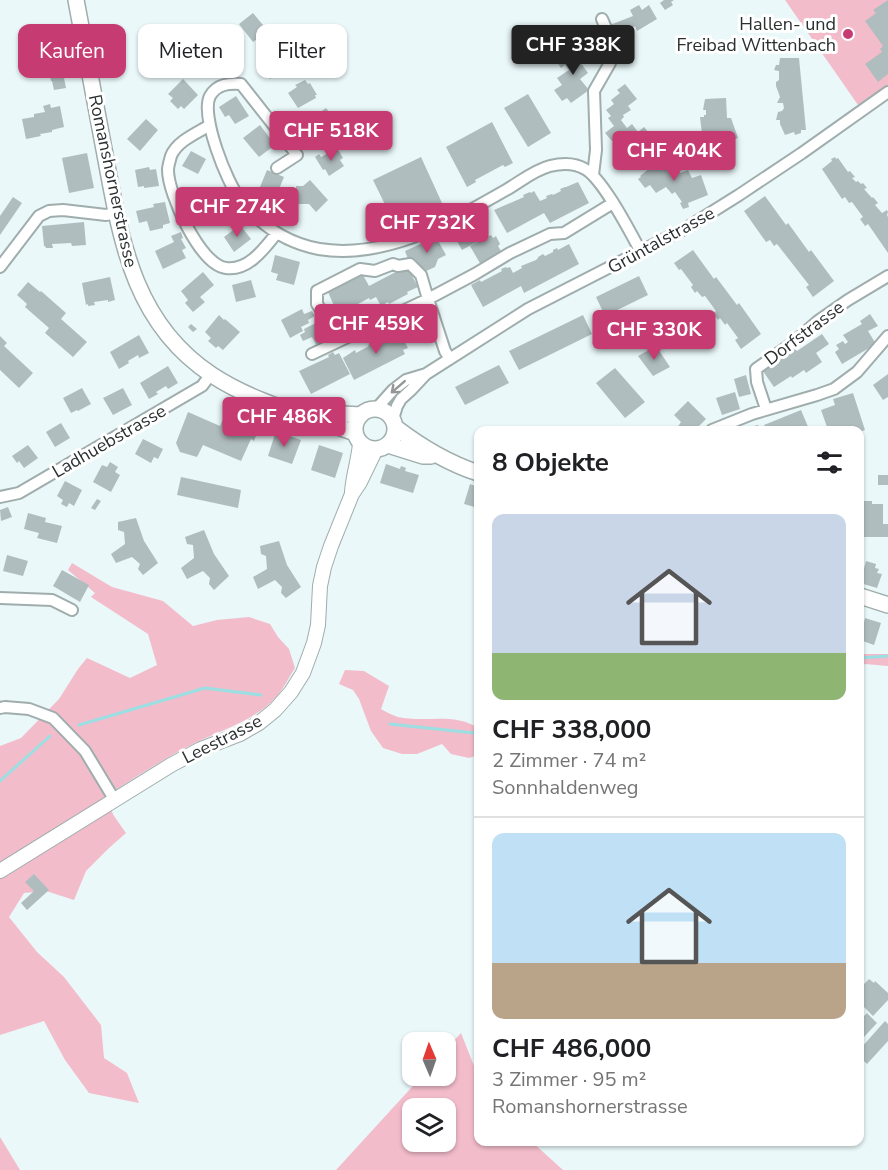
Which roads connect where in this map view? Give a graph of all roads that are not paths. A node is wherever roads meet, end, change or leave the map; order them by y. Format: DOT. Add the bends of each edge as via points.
graph roads {
  1 [pos="76,0"];
  2 [pos="602,19"];
  3 [pos="888,92"];
  4 [pos="210,125"];
  5 [pos="277,168"];
  6 [pos="593,175"];
  7 [pos="613,203"];
  8 [pos="116,213"];
  9 [pos="276,234"];
  10 [pos="641,252"];
  11 [pos="0,267"];
  12 [pos="888,276"];
  13 [pos="428,299"];
  14 [pos="328,321"];
  15 [pos="888,336"];
  16 [pos="312,354"];
  17 [pos="450,359"];
  18 [pos="211,374"];
  19 [pos="426,374"];
  20 [pos="376,409"];
  21 [pos="766,409"];
  22 [pos="307,415"];
  23 [pos="361,415"];
  24 [pos="394,423"];
  25 [pos="725,426"];
  26 [pos="358,438"];
  27 [pos="382,447"];
  28 [pos="437,456"];
  29 [pos="474,472"];
  30 [pos="352,494"];
  31 [pos="0,497"];
  32 [pos="864,597"];
  33 [pos="0,598"];
  34 [pos="888,605"];
  35 [pos="72,610"];
  36 [pos="0,708"];
  37 [pos="114,799"];
  38 [pos="0,871"];
  1 -- 8 [label="main road, Romanshornerstrasse"];
  2 -- 6 [label="street" via="612,51 594,92"];
  3 -- 10 [label="street, Grüntalstrasse" via="739,195"];
  4 -- 5 [label="street" via="209,98 214,91 222,85 242,84 297,155"];
  4 -- 9 [label="street" via="230,184 252,213"];
  4 -- 9 [label="street" via="178,147 168,169 175,202 202,253 221,267 235,268 261,252"];
  6 -- 7 [label="street"];
  6 -- 9 [label="street" via="569,164 547,167 443,224 370,249 318,248"];
  7 -- 10 [label="street"];
  7 -- 13 [label="street" via="564,232 550,234 510,253"];
  8 -- 11 [label="street" via="49,211 39,216"];
  8 -- 18 [label="main road, Romanshornerstrasse" via="135,282 146,303 180,349"];
  10 -- 17 [label="street, Grüntalstrasse" via="528,309"];
  12 -- 21 [label="street, Dorfstrasse" via="818,321 756,369"];
  13 -- 14 [label="street" via="421,275 410,264 360,270 317,291 317,304"];
  13 -- 16 [label="street"];
  13 -- 17 [label="street"];
  15 -- 21 [label="street" via="857,372 834,389"];
  17 -- 19 [label="street, Grüntalstrasse"];
  18 -- 22 [label="main road, Romanshornerstrasse" via="250,396"];
  18 -- 31 [label="street, Ladhuebstrasse" via="202,386 155,414 19,492"];
  19 -- 20 [label="street, Grüntalstrasse, one-way" via="406,380"];
  19 -- 24 [label="street, Grüntalstrasse" via="400,399"];
  20 -- 23 [label="main road"];
  20 -- 24 [label="main road" via="386,412"];
  21 -- 25 [label="street"];
  22 -- 23 [label="main road, Romanshornerstrasse"];
  22 -- 26 [label="main road, Romanshornerstrasse"];
  23 -- 26 [label="main road" via="356,423"];
  24 -- 27 [label="main road" via="395,434"];
  24 -- 28 [label="main road"];
  26 -- 27 [label="main road" via="367,448"];
  26 -- 30 [label="street, Leestrasse"];
  27 -- 28 [label="main road"];
  27 -- 30 [label="street, Leestrasse"];
  28 -- 29 [label="main road"];
  30 -- 37 [label="street, Leestrasse" via="324,567 312,650 291,692 259,723 201,749"];
  32 -- 34 [label="main road"];
  33 -- 35 [label="street" via="52,600"];
  36 -- 37 [label="street" via="29,710 53,718 85,751"];
  37 -- 38 [label="street, Leestrasse"];
}
